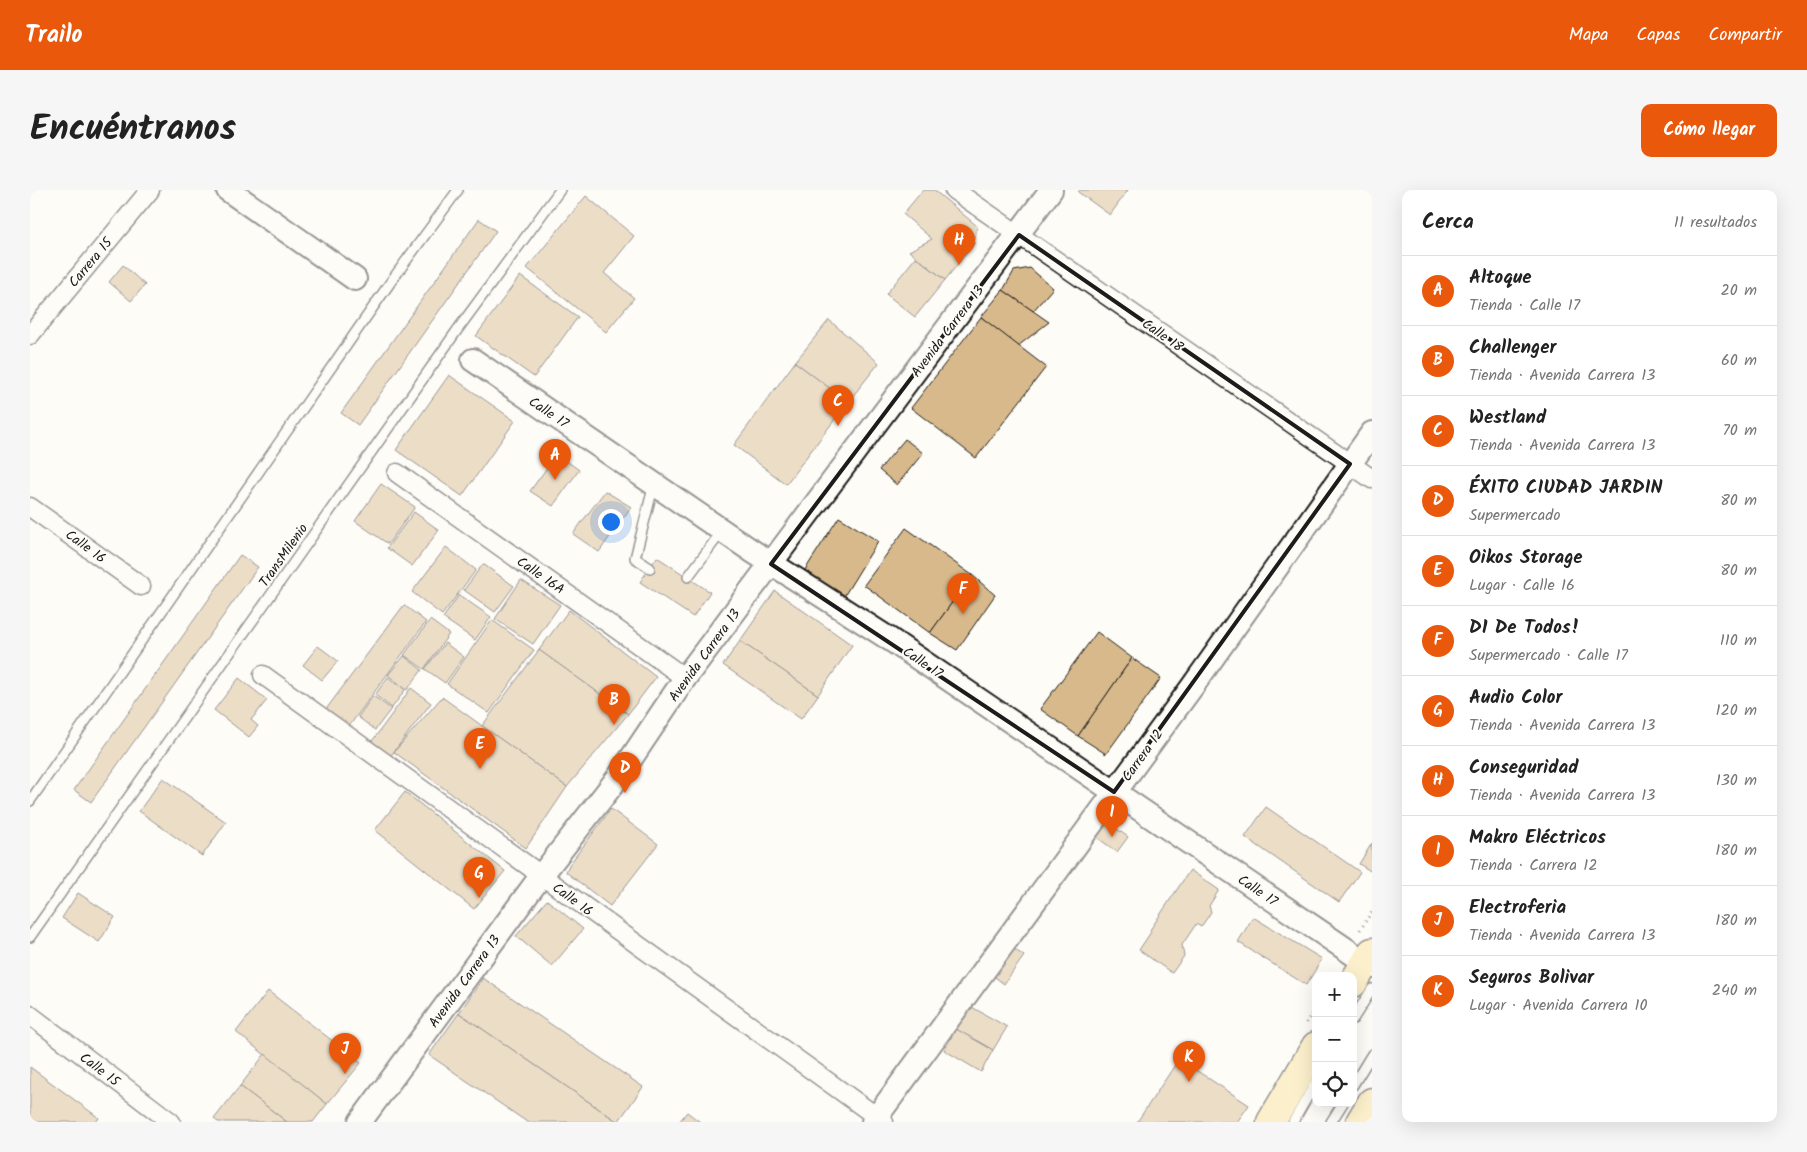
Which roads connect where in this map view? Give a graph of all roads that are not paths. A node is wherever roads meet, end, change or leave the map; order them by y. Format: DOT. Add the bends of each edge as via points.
graph roads {
  1 [pos="150,190"];
  2 [pos="228,190"];
  3 [pos="458,190"];
  4 [pos="560,190"];
  5 [pos="954,190"];
  6 [pos="1052,190"];
  7 [pos="1019,235"];
  8 [pos="355,279"];
  9 [pos="30,335"];
  10 [pos="473,360"];
  11 [pos="1372,433"];
  12 [pos="1350,464"];
  13 [pos="397,473"];
  14 [pos="1372,479"];
  15 [pos="654,484"];
  16 [pos="30,507"];
  17 [pos="722,530"];
  18 [pos="771,564"];
  19 [pos="650,568"];
  20 [pos="688,577"];
  21 [pos="141,586"];
  22 [pos="263,675"];
  23 [pos="686,678"];
  24 [pos="1114,792"];
  25 [pos="30,801"];
  26 [pos="541,876"];
  27 [pos="30,937"];
  28 [pos="1366,966"];
  29 [pos="1372,988"];
  30 [pos="30,1016"];
  31 [pos="1354,1017"];
  32 [pos="1312,1053"];
  33 [pos="1372,1054"];
  34 [pos="1357,1079"];
  35 [pos="1312,1089"];
  36 [pos="1372,1102"];
  37 [pos="1340,1107"];
  38 [pos="878,1120"];
  39 [pos="171,1122"];
  40 [pos="360,1122"];
  41 [pos="1270,1122"];
  42 [pos="1293,1122"];
  43 [pos="1331,1122"];
  44 [pos="1360,1122"];
  1 -- 9 [label="street, Carrera 15"];
  2 -- 8 [label="street"];
  3 -- 25 [label="lane"];
  4 -- 27 [label="lane, TransMilenio" via="458,329"];
  5 -- 7 [label="street, Calle 18"];
  6 -- 7 [label="street, Avenida Carrera 13"];
  7 -- 12 [label="street, Calle 18"];
  7 -- 18 [label="street, Avenida Carrera 13"];
  10 -- 15 [label="street, Calle 17"];
  11 -- 12 [label="street, Carrera 12"];
  12 -- 14 [label="street, Calle 18"];
  12 -- 24 [label="street, Carrera 12"];
  13 -- 23 [label="street, Calle 16A"];
  15 -- 17 [label="street, Calle 17"];
  15 -- 19 [label="lane" via="635,558"];
  16 -- 21 [label="street, Calle 16"];
  17 -- 18 [label="street, Calle 17"];
  17 -- 20 [label="lane"];
  18 -- 23 [label="street, Avenida Carrera 13"];
  18 -- 24 [label="street, Calle 17" via="891,640"];
  22 -- 26 [label="street, Calle 16"];
  23 -- 26 [label="street, Avenida Carrera 13" via="620,775"];
  24 -- 28 [label="street, Calle 17"];
  24 -- 38 [label="street, Carrera 12"];
  26 -- 38 [label="street, Calle 16"];
  26 -- 40 [label="street, Avenida Carrera 13"];
  29 -- 31 [label="lane"];
  30 -- 39 [label="street, Calle 15"];
  32 -- 41 [label="main road"];
  33 -- 34 [label="lane"];
  35 -- 42 [label="lane"];
  36 -- 44 [label="main road"];
  37 -- 43 [label="lane"];
}
